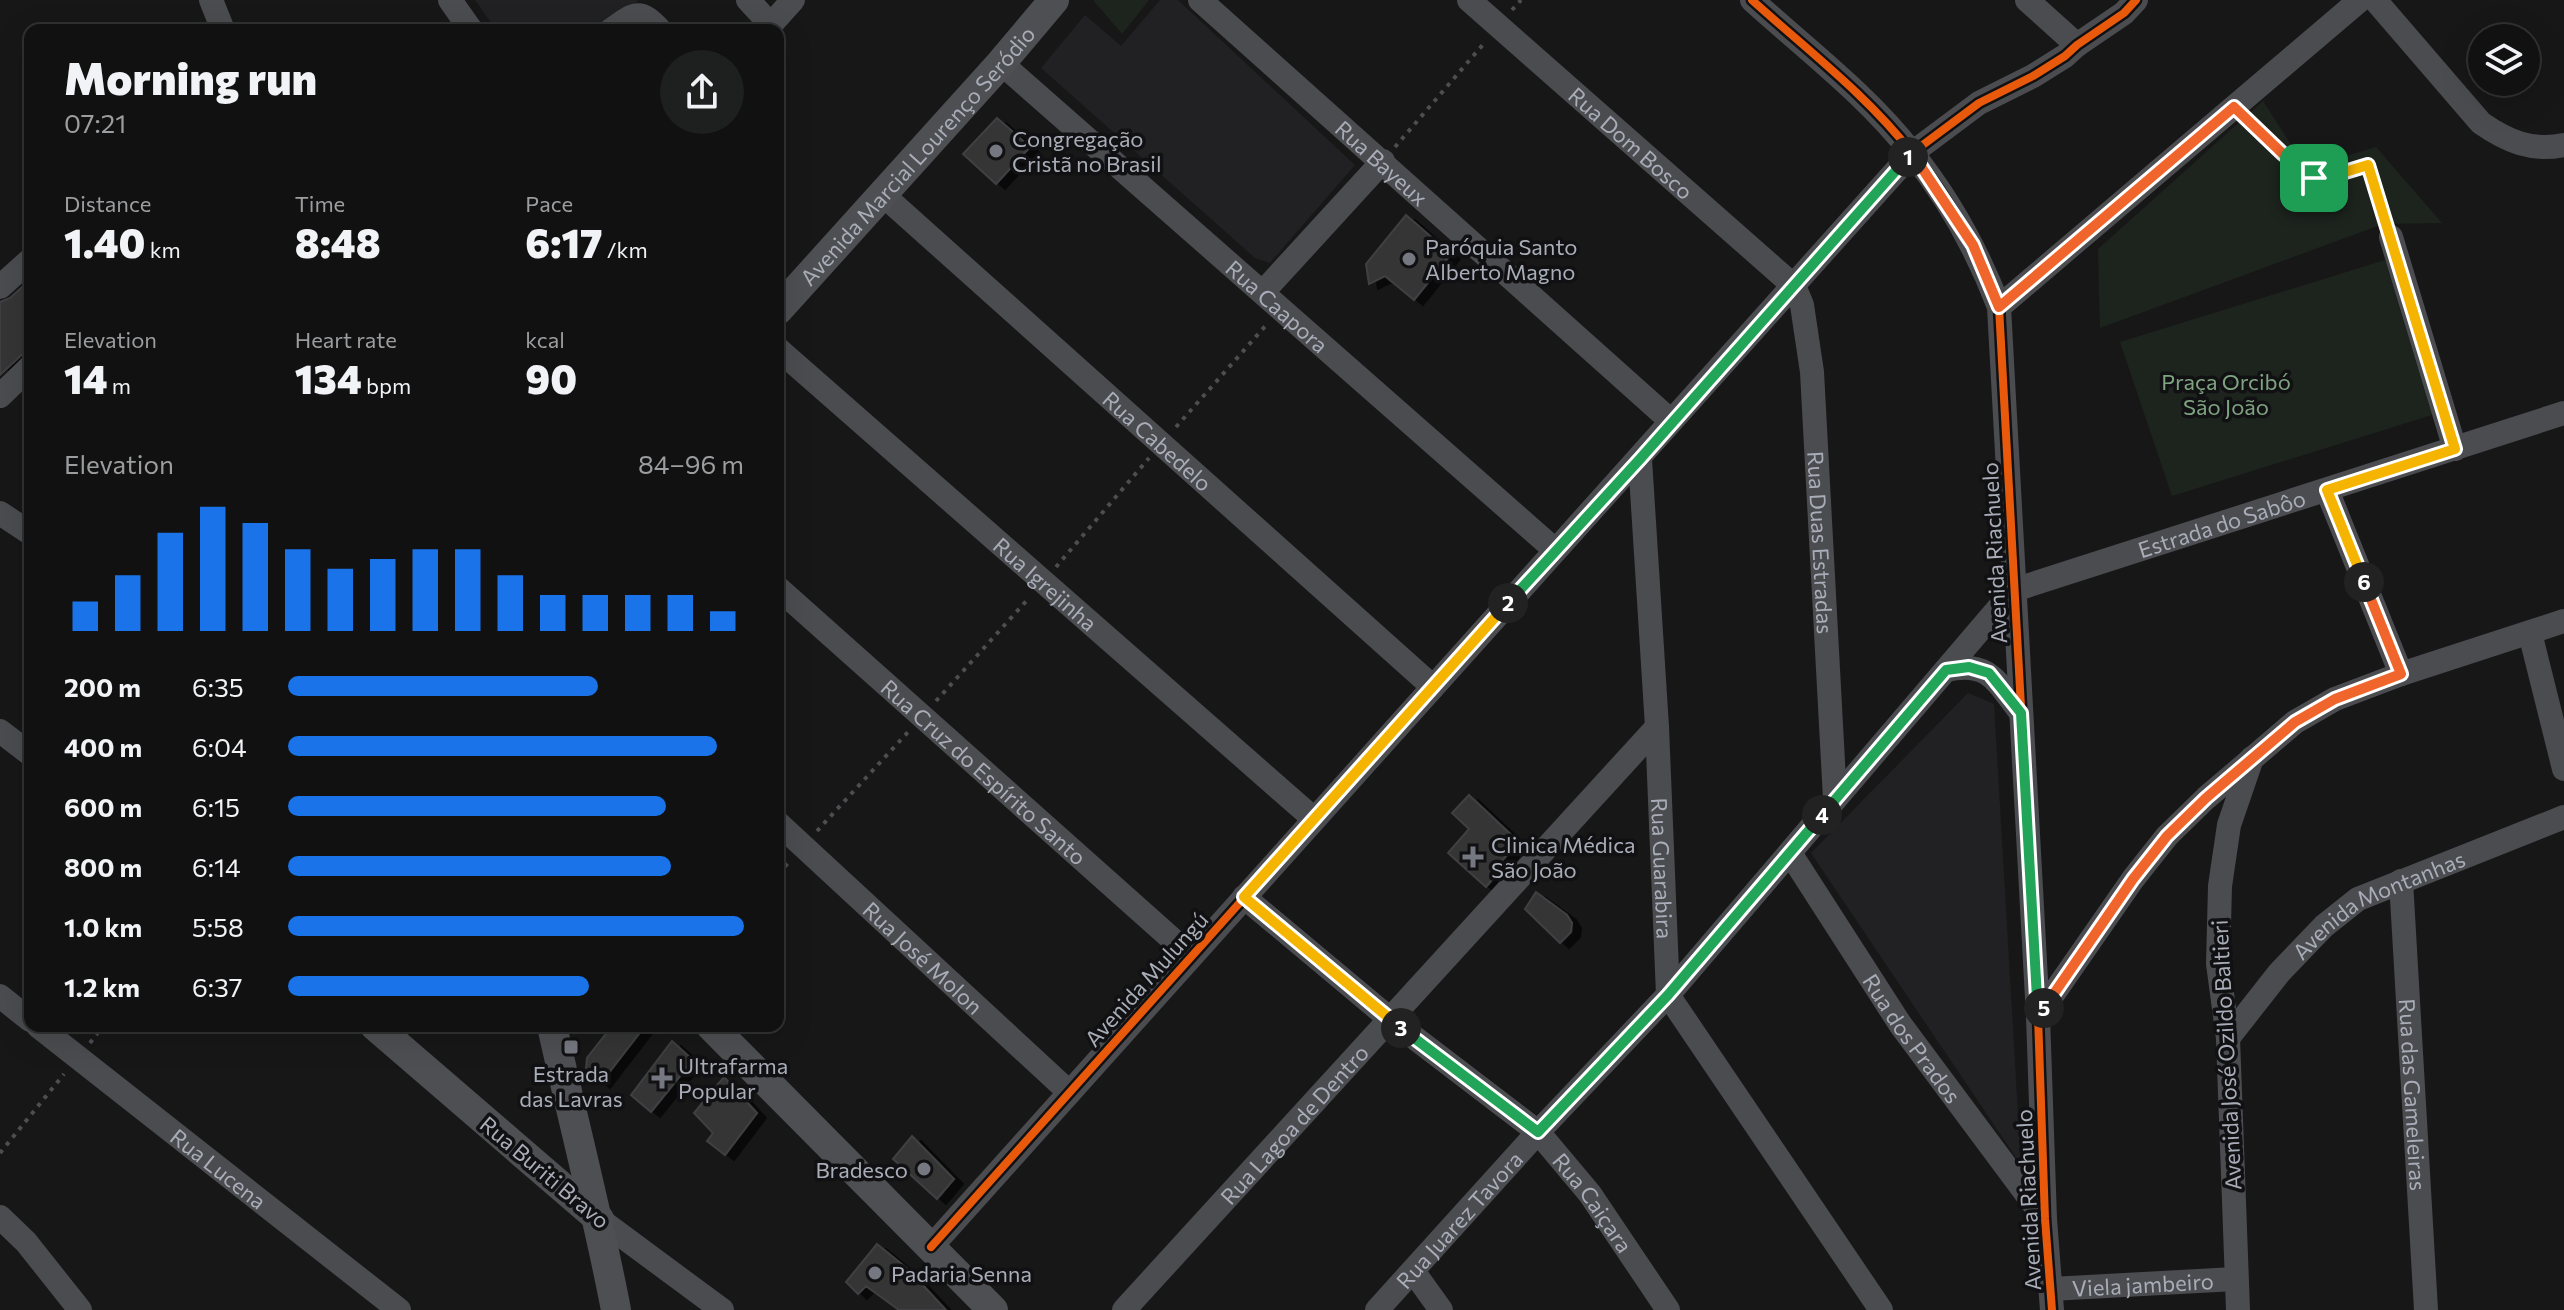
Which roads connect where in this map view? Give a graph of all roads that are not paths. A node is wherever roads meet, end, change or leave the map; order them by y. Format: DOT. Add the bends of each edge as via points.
graph roads {
  1 [pos="211,0"];
  2 [pos="450,0"];
  3 [pos="748,0"];
  4 [pos="793,0"];
  5 [pos="1054,0"];
  6 [pos="1200,0"];
  7 [pos="1469,0"];
  8 [pos="1752,0"];
  9 [pos="2027,0"];
  10 [pos="2136,0"];
  11 [pos="2360,0"];
  12 [pos="2375,0"];
  13 [pos="221,24"];
  14 [pos="467,24"];
  15 [pos="620,24"];
  16 [pos="654,24"];
  17 [pos="767,24"];
  18 [pos="772,24"];
  19 [pos="2077,45"];
  20 [pos="1001,63"];
  21 [pos="2564,145"];
  22 [pos="1912,153"];
  23 [pos="1383,161"];
  24 [pos="882,194"];
  25 [pos="2391,237"];
  26 [pos="24,265"];
  27 [pos="1794,286"];
  28 [pos="0,287"];
  29 [pos="1263,292"];
  30 [pos="784,303"];
  31 [pos="1999,307"];
  32 [pos="784,354"];
  33 [pos="24,373"];
  34 [pos="0,396"];
  35 [pos="2564,413"];
  36 [pos="1671,421"];
  37 [pos="2455,449"];
  38 [pos="1640,459"];
  39 [pos="2327,490"];
  40 [pos="0,513"];
  41 [pos="24,529"];
  42 [pos="1555,550"];
  43 [pos="2014,590"];
  44 [pos="784,593"];
  45 [pos="2564,621"];
  46 [pos="2530,633"];
  47 [pos="1946,670"];
  48 [pos="2401,674"];
  49 [pos="1433,687"];
  50 [pos="2021,713"];
  51 [pos="1657,727"];
  52 [pos="0,731"];
  53 [pos="24,749"];
  54 [pos="2253,757"];
  55 [pos="2564,769"];
  56 [pos="1835,799"];
  57 [pos="2564,817"];
  58 [pos="1314,819"];
  59 [pos="784,829"];
  60 [pos="1790,853"];
  61 [pos="2401,881"];
  62 [pos="1244,897"];
  63 [pos="1191,956"];
  64 [pos="1668,995"];
  65 [pos="0,996"];
  66 [pos="24,1015"];
  67 [pos="2038,1016"];
  68 [pos="1390,1019"];
  69 [pos="46,1032"];
  70 [pos="382,1032"];
  71 [pos="553,1032"];
  72 [pos="717,1032"];
  73 [pos="2228,1038"];
  74 [pos="1069,1092"];
  75 [pos="574,1129"];
  76 [pos="1538,1132"];
  77 [pos="515,1147"];
  78 [pos="0,1217"];
  79 [pos="599,1219"];
  80 [pos="2045,1219"];
  81 [pos="931,1247"];
  82 [pos="1413,1271"];
  83 [pos="2235,1279"];
  84 [pos="2052,1299"];
  85 [pos="80,1310"];
  86 [pos="399,1310"];
  87 [pos="616,1310"];
  88 [pos="722,1310"];
  89 [pos="993,1310"];
  90 [pos="1124,1310"];
  91 [pos="1377,1310"];
  92 [pos="1441,1310"];
  93 [pos="1668,1310"];
  94 [pos="1881,1310"];
  95 [pos="2238,1310"];
  96 [pos="2426,1310"];
  1 -- 13 [label="street"];
  2 -- 14 [label="street"];
  3 -- 17 [label="street"];
  4 -- 18 [label="street"];
  5 -- 20 [label="main road, Avenida Marcial Lourenço Seródio"];
  6 -- 23 [label="street, Rua Bayeux"];
  7 -- 27 [label="street, Rua Dom Bosco"];
  8 -- 22 [label="street, Avenida Riachuelo" via="1876,113"];
  9 -- 19 [label="street"];
  10 -- 19 [label="street, Avenida Mulungú"];
  11 -- 31 [label="street"];
  12 -- 21 [label="street" via="2481,123 2522,145"];
  15 -- 16 [label="street" via="640,14"];
  19 -- 22 [label="street, Avenida Mulungú" via="2033,76 1979,103"];
  20 -- 24 [label="main road, Avenida Marcial Lourenço Seródio"];
  20 -- 29 [label="street, Rua Caapora"];
  22 -- 27 [label="street, Avenida Mulungú"];
  22 -- 31 [label="street, Avenida Riachuelo" via="1973,245"];
  23 -- 29 [label="street"];
  23 -- 36 [label="street, Rua Bayeux"];
  24 -- 30 [label="main road, Avenida Marcial Lourenço Seródio"];
  24 -- 49 [label="street, Rua Cabedelo"];
  25 -- 37 [label="street"];
  26 -- 28 [label="street"];
  27 -- 36 [label="street, Avenida Mulungú"];
  27 -- 56 [label="street, Rua Duas Estradas" via="1812,372"];
  29 -- 42 [label="street, Rua Caapora"];
  31 -- 43 [label="street, Avenida Riachuelo"];
  32 -- 58 [label="street, Rua Igrejinha"];
  33 -- 34 [label="street"];
  35 -- 37 [label="street, Estrada do Sabôo"];
  36 -- 38 [label="street, Avenida Mulungú"];
  37 -- 39 [label="street, Estrada do Sabôo"];
  38 -- 42 [label="street, Avenida Mulungú"];
  38 -- 51 [label="street, Rua Guarabira"];
  39 -- 43 [label="street, Estrada do Sabôo"];
  39 -- 48 [label="street"];
  40 -- 41 [label="street"];
  42 -- 49 [label="street, Avenida Mulungú"];
  43 -- 47 [label="street, Rua Juarez Tavora"];
  43 -- 50 [label="street, Avenida Riachuelo"];
  44 -- 63 [label="street, Rua Cruz do Espírito Santo"];
  45 -- 46 [label="street"];
  46 -- 48 [label="street"];
  46 -- 55 [label="street"];
  47 -- 50 [label="street" via="1969,667 1989,673"];
  47 -- 56 [label="street, Rua Juarez Tavora"];
  48 -- 54 [label="street" via="2335,699 2295,722"];
  49 -- 58 [label="street, Avenida Mulungú"];
  50 -- 67 [label="street, Avenida Riachuelo"];
  51 -- 64 [label="street, Rua Guarabira"];
  51 -- 68 [label="street, Rua Lagoa de Dentro"];
  52 -- 53 [label="street"];
  54 -- 67 [label="street" via="2167,836"];
  54 -- 73 [label="street, Avenida José Ozildo Baltieri" via="2229,825 2220,886 2218,964"];
  56 -- 60 [label="street, Rua Juarez Tavora"];
  57 -- 61 [label="street, Avenida Montanhas"];
  58 -- 62 [label="street, Avenida Mulungú"];
  59 -- 74 [label="street, Rua José Molon"];
  60 -- 64 [label="street, Rua Juarez Tavora"];
  60 -- 80 [label="street, Rua dos Prados" via="1900,1024"];
  61 -- 73 [label="street, Avenida Montanhas" via="2358,899 2324,926"];
  61 -- 96 [label="street, Rua das Gameleiras"];
  62 -- 63 [label="street, Avenida Mulungú"];
  62 -- 68 [label="street, Rua Caiçara"];
  63 -- 74 [label="street, Avenida Mulungú"];
  64 -- 76 [label="street, Rua Juarez Tavora"];
  64 -- 94 [label="street"];
  65 -- 66 [label="street"];
  67 -- 80 [label="street, Avenida Riachuelo"];
  68 -- 76 [label="street, Rua Caiçara"];
  68 -- 90 [label="street, Rua Lagoa de Dentro"];
  69 -- 86 [label="street, Rua Lucena"];
  70 -- 77 [label="main road, Rua Buriti Bravo"];
  71 -- 75 [label="main road"];
  72 -- 81 [label="main road"];
  73 -- 83 [label="street, Avenida José Ozildo Baltieri"];
  74 -- 81 [label="street, Avenida Mulungú"];
  75 -- 77 [label="main road" via="553,1151"];
  75 -- 79 [label="main road"];
  76 -- 82 [label="street, Rua Juarez Tavora"];
  76 -- 93 [label="street, Rua Caiçara" via="1590,1194"];
  77 -- 79 [label="main road, Rua Buriti Bravo"];
  78 -- 85 [label="street"];
  79 -- 87 [label="main road"];
  79 -- 88 [label="street, Rua Buriti Bravo"];
  80 -- 84 [label="street, Avenida Riachuelo"];
  81 -- 89 [label="main road"];
  82 -- 91 [label="street, Rua Juarez Tavora"];
  82 -- 92 [label="street"];
  83 -- 84 [label="street, Viela jambeiro"];
  83 -- 95 [label="street, Avenida José Ozildo Baltieri"];
}
